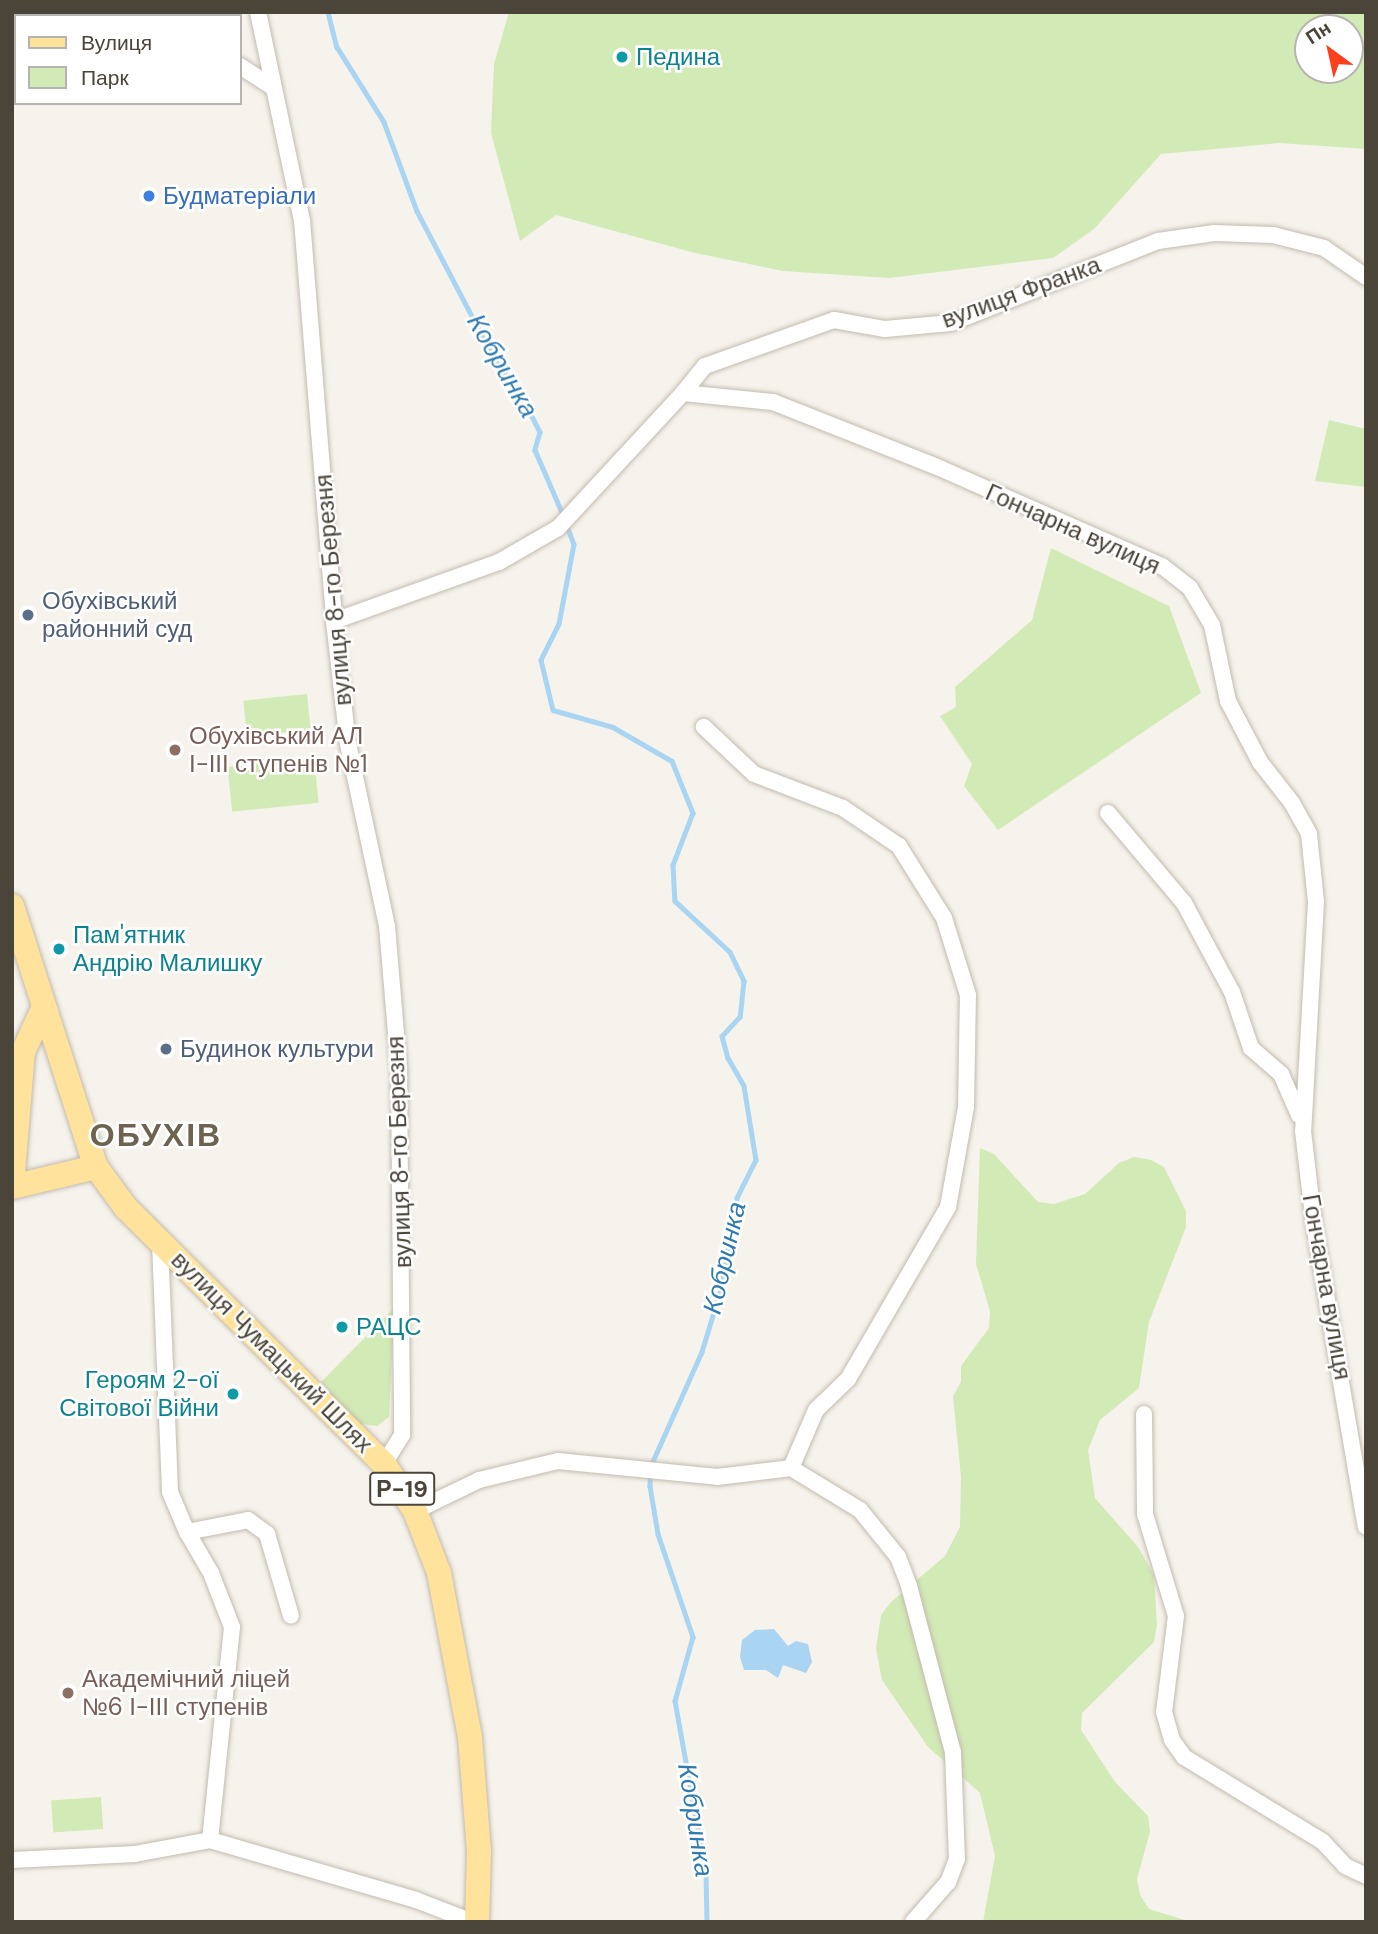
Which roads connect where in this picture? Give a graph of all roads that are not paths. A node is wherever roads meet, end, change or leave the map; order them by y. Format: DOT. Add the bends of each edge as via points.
graph roads {
  1 [pos="258,12"];
  2 [pos="242,67"];
  3 [pos="274,88"];
  4 [pos="1366,277"];
  5 [pos="683,394"];
  6 [pos="334,621"];
  7 [pos="704,727"];
  8 [pos="1108,813"];
  9 [pos="12,906"];
  10 [pos="44,1007"];
  11 [pos="1303,1131"];
  12 [pos="96,1167"];
  13 [pos="12,1186"];
  14 [pos="160,1242"];
  15 [pos="1144,1414"];
  16 [pos="384,1464"];
  17 [pos="791,1468"];
  18 [pos="415,1511"];
  19 [pos="1366,1527"];
  20 [pos="187,1532"];
  21 [pos="291,1616"];
  22 [pos="210,1840"];
  23 [pos="12,1860"];
  24 [pos="1366,1876"];
  25 [pos="475,1922"];
  26 [pos="912,1922"];
  1 -- 3 [label="street, вулиця 8-го Березня"];
  2 -- 3 [label="street"];
  3 -- 6 [label="street, вулиця 8-го Березня" via="302,220"];
  4 -- 5 [label="street, вулиця Франка" via="1324,248 1273,234 1214,233 1158,241 951,323 885,329 834,320 705,366"];
  5 -- 6 [label="street" via="558,528 499,562"];
  5 -- 11 [label="street, Гончарна вулиця" via="773,402 935,466 1162,566 1190,588 1212,625 1228,701 1260,762 1309,834 1316,902"];
  6 -- 16 [label="street, вулиця 8-го Березня" via="348,744 387,926 403,1112 402,1435"];
  7 -- 17 [label="street" via="754,774 843,808 899,846 944,918 968,995 966,1107 948,1207 848,1380 816,1410"];
  8 -- 11 [label="street, Гончарна вулиця" via="1184,903 1232,992 1251,1048 1293,1091"];
  9 -- 10 [label="main road, вулиця Чумацький Шлях"];
  10 -- 12 [label="main road, вулиця Чумацький Шлях"];
  10 -- 13 [label="main road" via="23,1052"];
  11 -- 19 [label="street, Гончарна вулиця" via="1314,1224"];
  12 -- 13 [label="main road"];
  12 -- 14 [label="main road, вулиця Чумацький Шлях / Р-19" via="126,1208"];
  14 -- 16 [label="main road, вулиця Чумацький Шлях / Р-19"];
  14 -- 20 [label="street" via="170,1492"];
  15 -- 24 [label="street" via="1145,1514 1176,1616 1164,1712 1172,1740 1184,1757 1323,1842 1345,1866"];
  16 -- 18 [label="main road, вулиця Чумацький Шлях / Р-19"];
  17 -- 18 [label="street" via="717,1477 558,1461 518,1467 479,1480"];
  17 -- 26 [label="street" via="860,1510 898,1557 909,1586 953,1752 957,1859 948,1882"];
  18 -- 25 [label="main road, вулиця Чумацький Шлях / Р-19" via="439,1573 470,1737 479,1852"];
  20 -- 21 [label="street" via="248,1520 267,1534"];
  20 -- 22 [label="street" via="211,1573 232,1627"];
  22 -- 23 [label="street" via="135,1854"];
  22 -- 25 [label="street" via="416,1900"];
}
